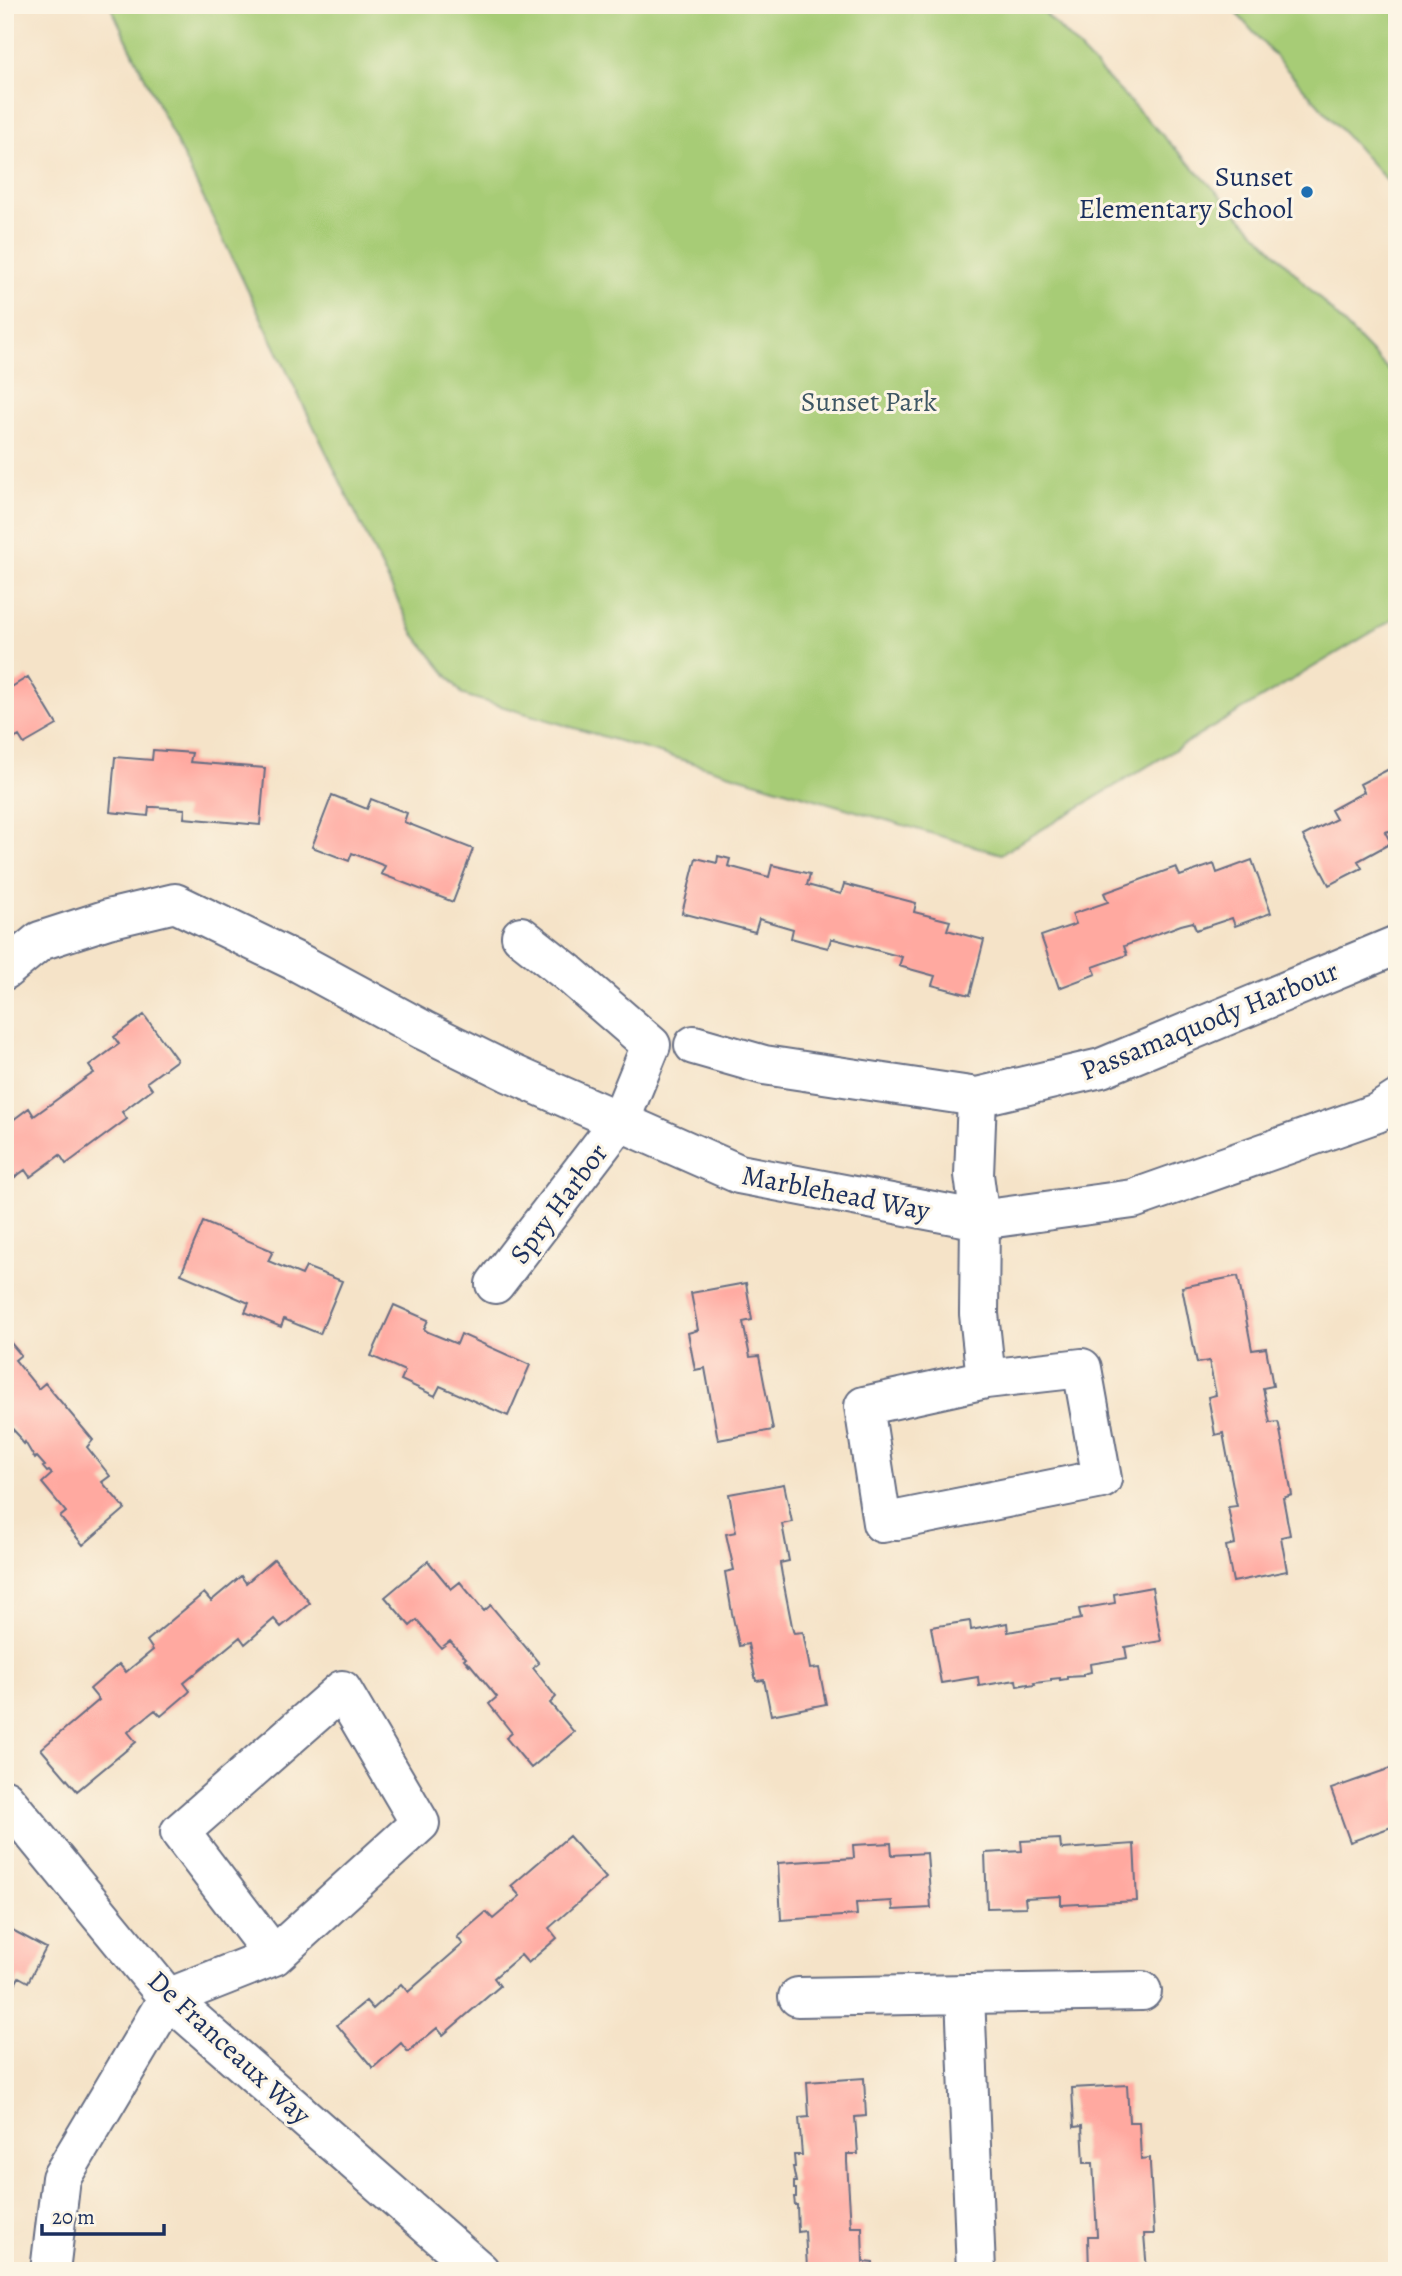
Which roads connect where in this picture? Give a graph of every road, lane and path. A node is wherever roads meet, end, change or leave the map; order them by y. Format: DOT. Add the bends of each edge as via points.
graph roads {
  1 [pos="521,936"];
  2 [pos="1397,945"];
  3 [pos="5,970"];
  4 [pos="694,1045"];
  5 [pos="977,1097"];
  6 [pos="1397,1100"];
  7 [pos="620,1121"];
  8 [pos="980,1220"];
  9 [pos="495,1284"];
  10 [pos="986,1379"];
  11 [pos="5,1800"];
  12 [pos="274,1956"];
  13 [pos="1142,1990"];
  14 [pos="965,1994"];
  15 [pos="798,1997"];
  16 [pos="168,1998"];
  17 [pos="50,2271"];
  18 [pos="480,2271"];
  19 [pos="976,2271"];
  1 -- 7 [label="street, Spry Harbor" via="651,1045"];
  2 -- 5 [label="street, Passamaquody Harbour" via="1101,1068"];
  3 -- 7 [label="street, Marblehead Way" via="40,941 174,903 448,1042"];
  4 -- 5 [label="street, Passamaquody Harbour" via="764,1065"];
  5 -- 8 [label="street" via="974,1175"];
  6 -- 8 [label="street, Marblehead Way" via="1377,1113 1133,1199"];
  7 -- 8 [label="street, Marblehead Way" via="738,1174"];
  7 -- 9 [label="street, Spry Harbor"];
  8 -- 10 [label="street" via="979,1314"];
  10 -- 10 [label="street" via="1082,1368 1102,1479 882,1523 864,1406"];
  11 -- 16 [label="street, De Franceaux Way"];
  12 -- 12 [label="street" via="420,1823 342,1690 180,1832"];
  12 -- 16 [label="street"];
  13 -- 14 [label="street"];
  14 -- 15 [label="street"];
  14 -- 19 [label="street"];
  16 -- 17 [label="street" via="61,2178"];
  16 -- 18 [label="street, De Franceaux Way"];
}
